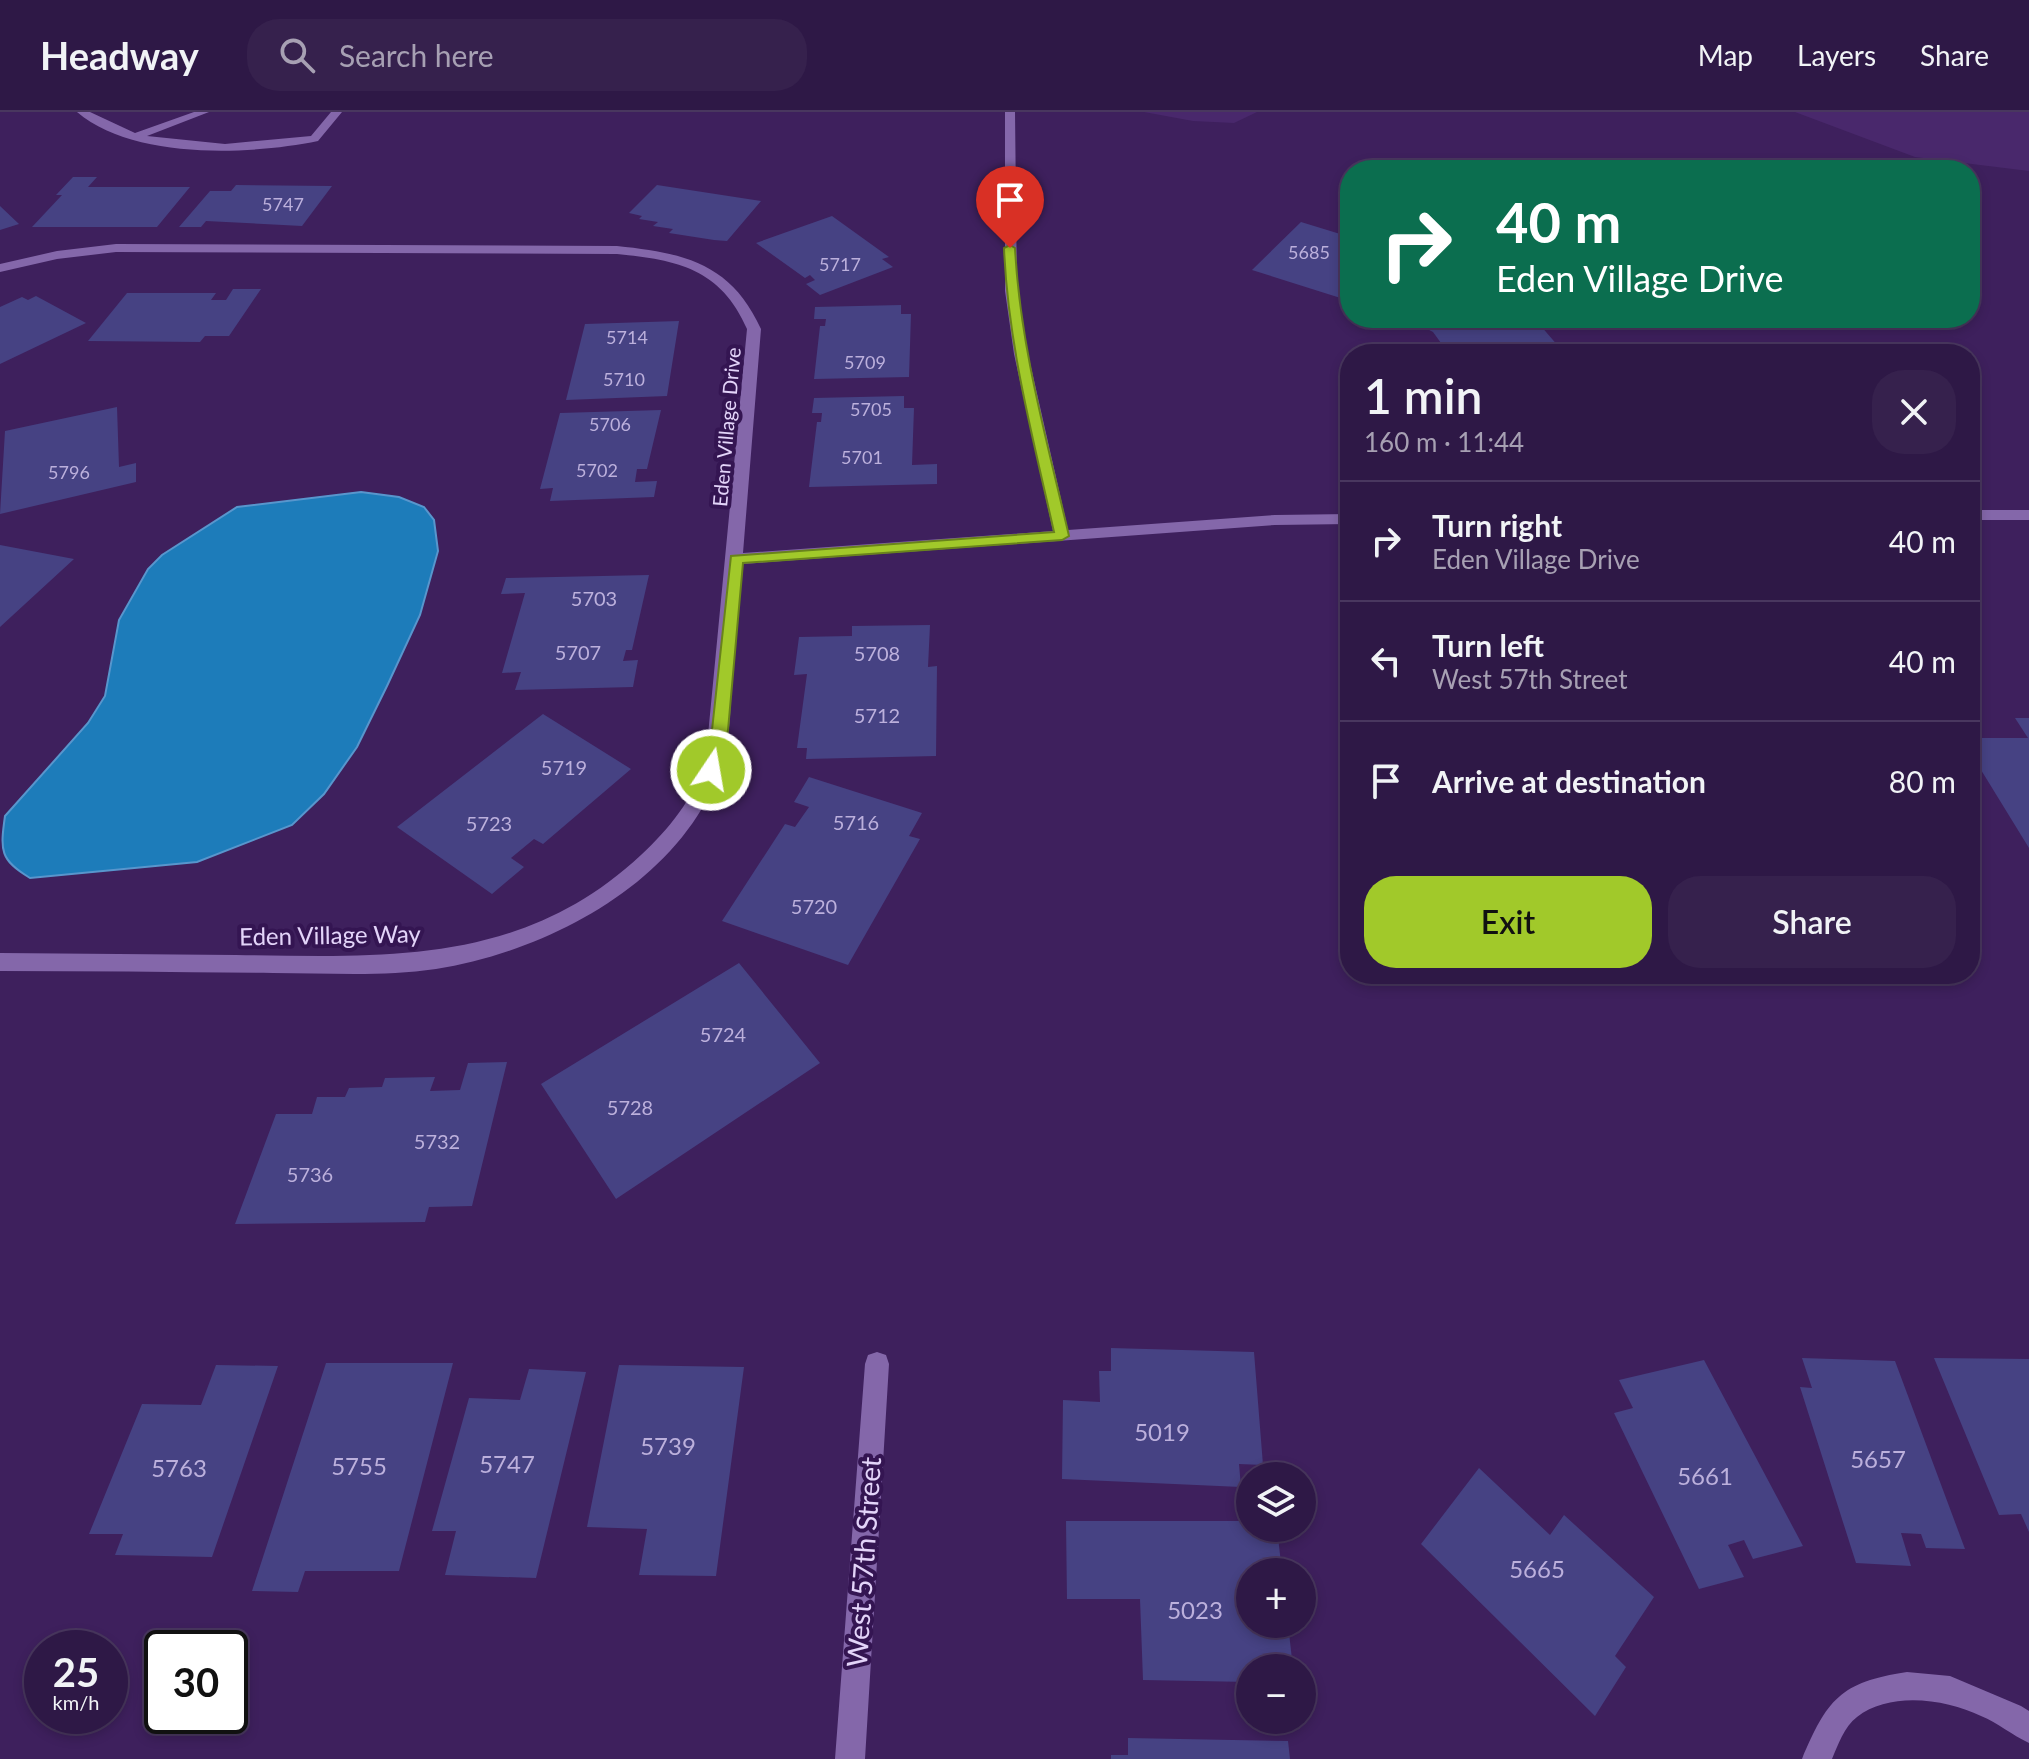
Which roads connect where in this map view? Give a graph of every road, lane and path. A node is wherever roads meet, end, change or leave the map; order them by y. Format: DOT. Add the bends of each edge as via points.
graph roads {
  1 [pos="82,112"];
  2 [pos="204,112"];
  3 [pos="337,112"];
  4 [pos="1010,112"];
  5 [pos="133,138"];
  6 [pos="0,268"];
  7 [pos="1980,515"];
  8 [pos="2029,515"];
  9 [pos="1340,519"];
  10 [pos="1062,536"];
  11 [pos="736,559"];
  12 [pos="0,962"];
  13 [pos="877,1364"];
  14 [pos="2029,1728"];
  15 [pos="850,1759"];
  16 [pos="1817,1759"];
  1 -- 5 [label="street"];
  2 -- 5 [label="street"];
  3 -- 5 [label="street" via="314,139 257,148"];
  4 -- 10 [label="street" via="1011,291"];
  6 -- 11 [label="street, Eden Village Drive" via="67,253 137,247 608,250 653,254 699,268 734,290 754,329"];
  7 -- 8 [label="street"];
  9 -- 10 [label="street"];
  10 -- 11 [label="street"];
  11 -- 12 [label="street, Eden Village Way" via="720,730 702,791 675,832 638,870 559,920 502,945 404,964"];
  13 -- 15 [label="street, West 57th Street"];
  14 -- 16 [label="street" via="1990,1705 1943,1688 1901,1686 1845,1707"];
}
